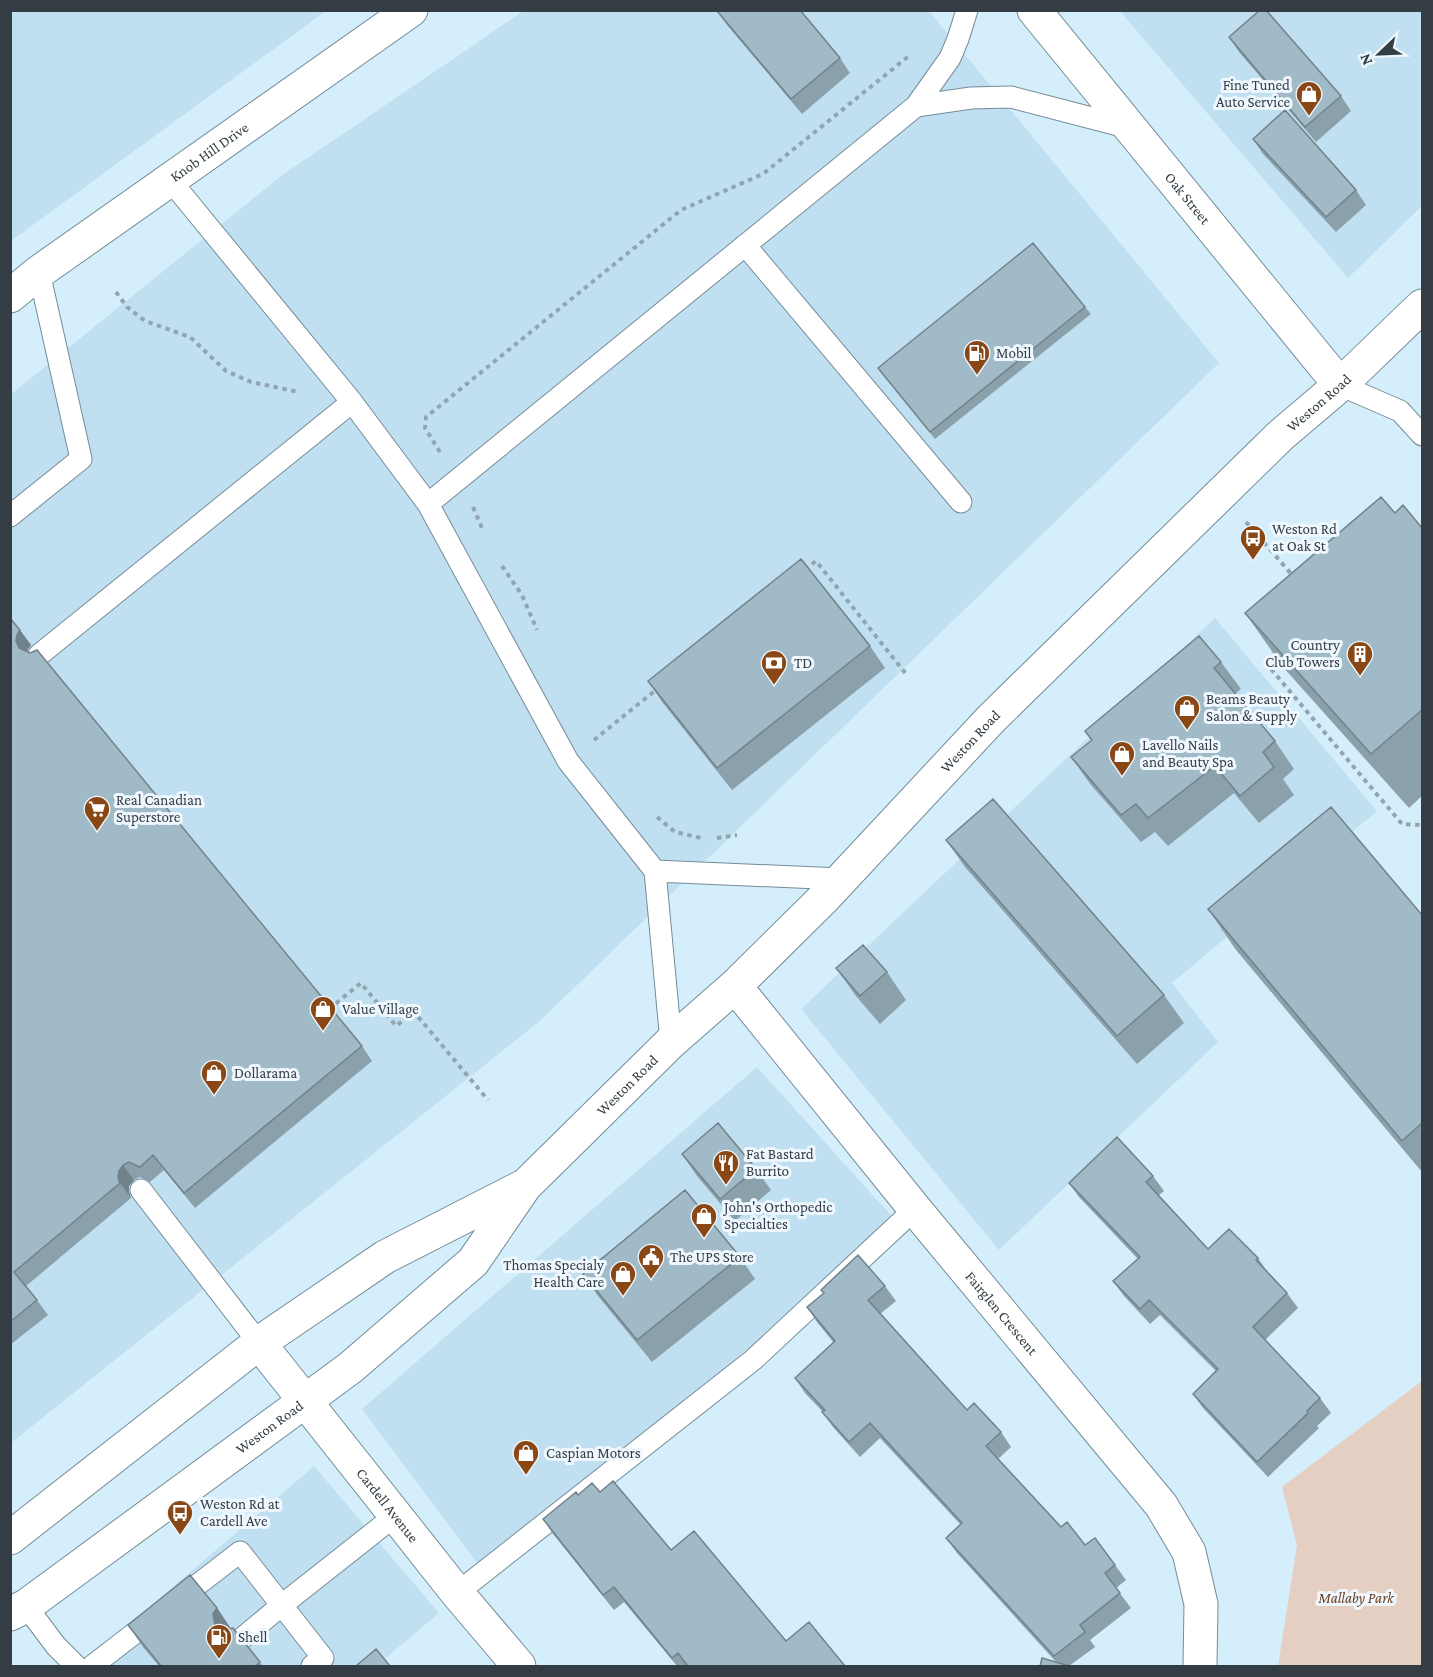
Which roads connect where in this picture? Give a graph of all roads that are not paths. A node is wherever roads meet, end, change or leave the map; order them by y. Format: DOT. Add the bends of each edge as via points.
graph roads {
  1 [pos="411,10"];
  2 [pos="967,10"];
  3 [pos="1034,10"];
  4 [pos="916,106"];
  5 [pos="1130,128"];
  6 [pos="170,180"];
  7 [pos="746,245"];
  8 [pos="39,272"];
  9 [pos="10,296"];
  10 [pos="1422,306"];
  11 [pos="1340,385"];
  12 [pos="352,402"];
  13 [pos="1422,435"];
  14 [pos="961,502"];
  15 [pos="428,504"];
  16 [pos="10,516"];
  17 [pos="39,655"];
  18 [pos="655,870"];
  19 [pos="841,879"];
  20 [pos="735,986"];
  21 [pos="671,1042"];
  22 [pos="525,1186"];
  23 [pos="141,1190"];
  24 [pos="915,1209"];
  25 [pos="259,1343"];
  26 [pos="305,1402"];
  27 [pos="396,1515"];
  28 [pos="10,1538"];
  29 [pos="457,1593"];
  30 [pos="282,1605"];
  31 [pos="18,1610"];
  32 [pos="240,1640"];
  33 [pos="76,1666"];
  34 [pos="92,1666"];
  35 [pos="312,1666"];
  36 [pos="519,1666"];
  37 [pos="1200,1666"];
  1 -- 6 [label="main road, Knob Hill Drive"];
  2 -- 4 [label="lane" via="950,58"];
  3 -- 5 [label="main road, Oak Street"];
  4 -- 5 [label="lane" via="971,98 1011,98"];
  4 -- 7 [label="lane"];
  5 -- 11 [label="main road, Oak Street"];
  6 -- 8 [label="main road, Knob Hill Drive"];
  6 -- 12 [label="lane"];
  7 -- 14 [label="lane"];
  7 -- 15 [label="lane"];
  8 -- 9 [label="main road, Knob Hill Drive"];
  8 -- 16 [label="lane" via="81,459"];
  10 -- 11 [label="main road, Weston Road"];
  11 -- 13 [label="lane" via="1401,411"];
  11 -- 19 [label="main road, Weston Road" via="1280,436 991,719"];
  12 -- 15 [label="lane"];
  12 -- 17 [label="lane"];
  15 -- 18 [label="lane" via="568,762"];
  18 -- 19 [label="lane"];
  18 -- 21 [label="lane"];
  19 -- 20 [label="main road, Weston Road"];
  20 -- 21 [label="main road, Weston Road"];
  20 -- 24 [label="main road, Fairglen Crescent"];
  21 -- 22 [label="main road, Weston Road"];
  22 -- 25 [label="main road, Weston Road" via="385,1257"];
  22 -- 26 [label="main road, Weston Road" via="473,1262"];
  23 -- 25 [label="lane"];
  24 -- 29 [label="lane" via="753,1360"];
  24 -- 37 [label="main road, Fairglen Crescent" via="1161,1505 1189,1552 1201,1604"];
  25 -- 26 [label="main road, Cardell Avenue"];
  25 -- 28 [label="main road, Weston Road"];
  26 -- 27 [label="main road, Cardell Avenue"];
  26 -- 31 [label="main road, Weston Road"];
  27 -- 29 [label="main road, Cardell Avenue"];
  27 -- 30 [label="lane"];
  29 -- 36 [label="main road, Cardell Avenue"];
  30 -- 32 [label="lane"];
  30 -- 34 [label="lane" via="240,1552"];
  30 -- 35 [label="lane" via="323,1658"];
  31 -- 33 [label="lane"];
}
